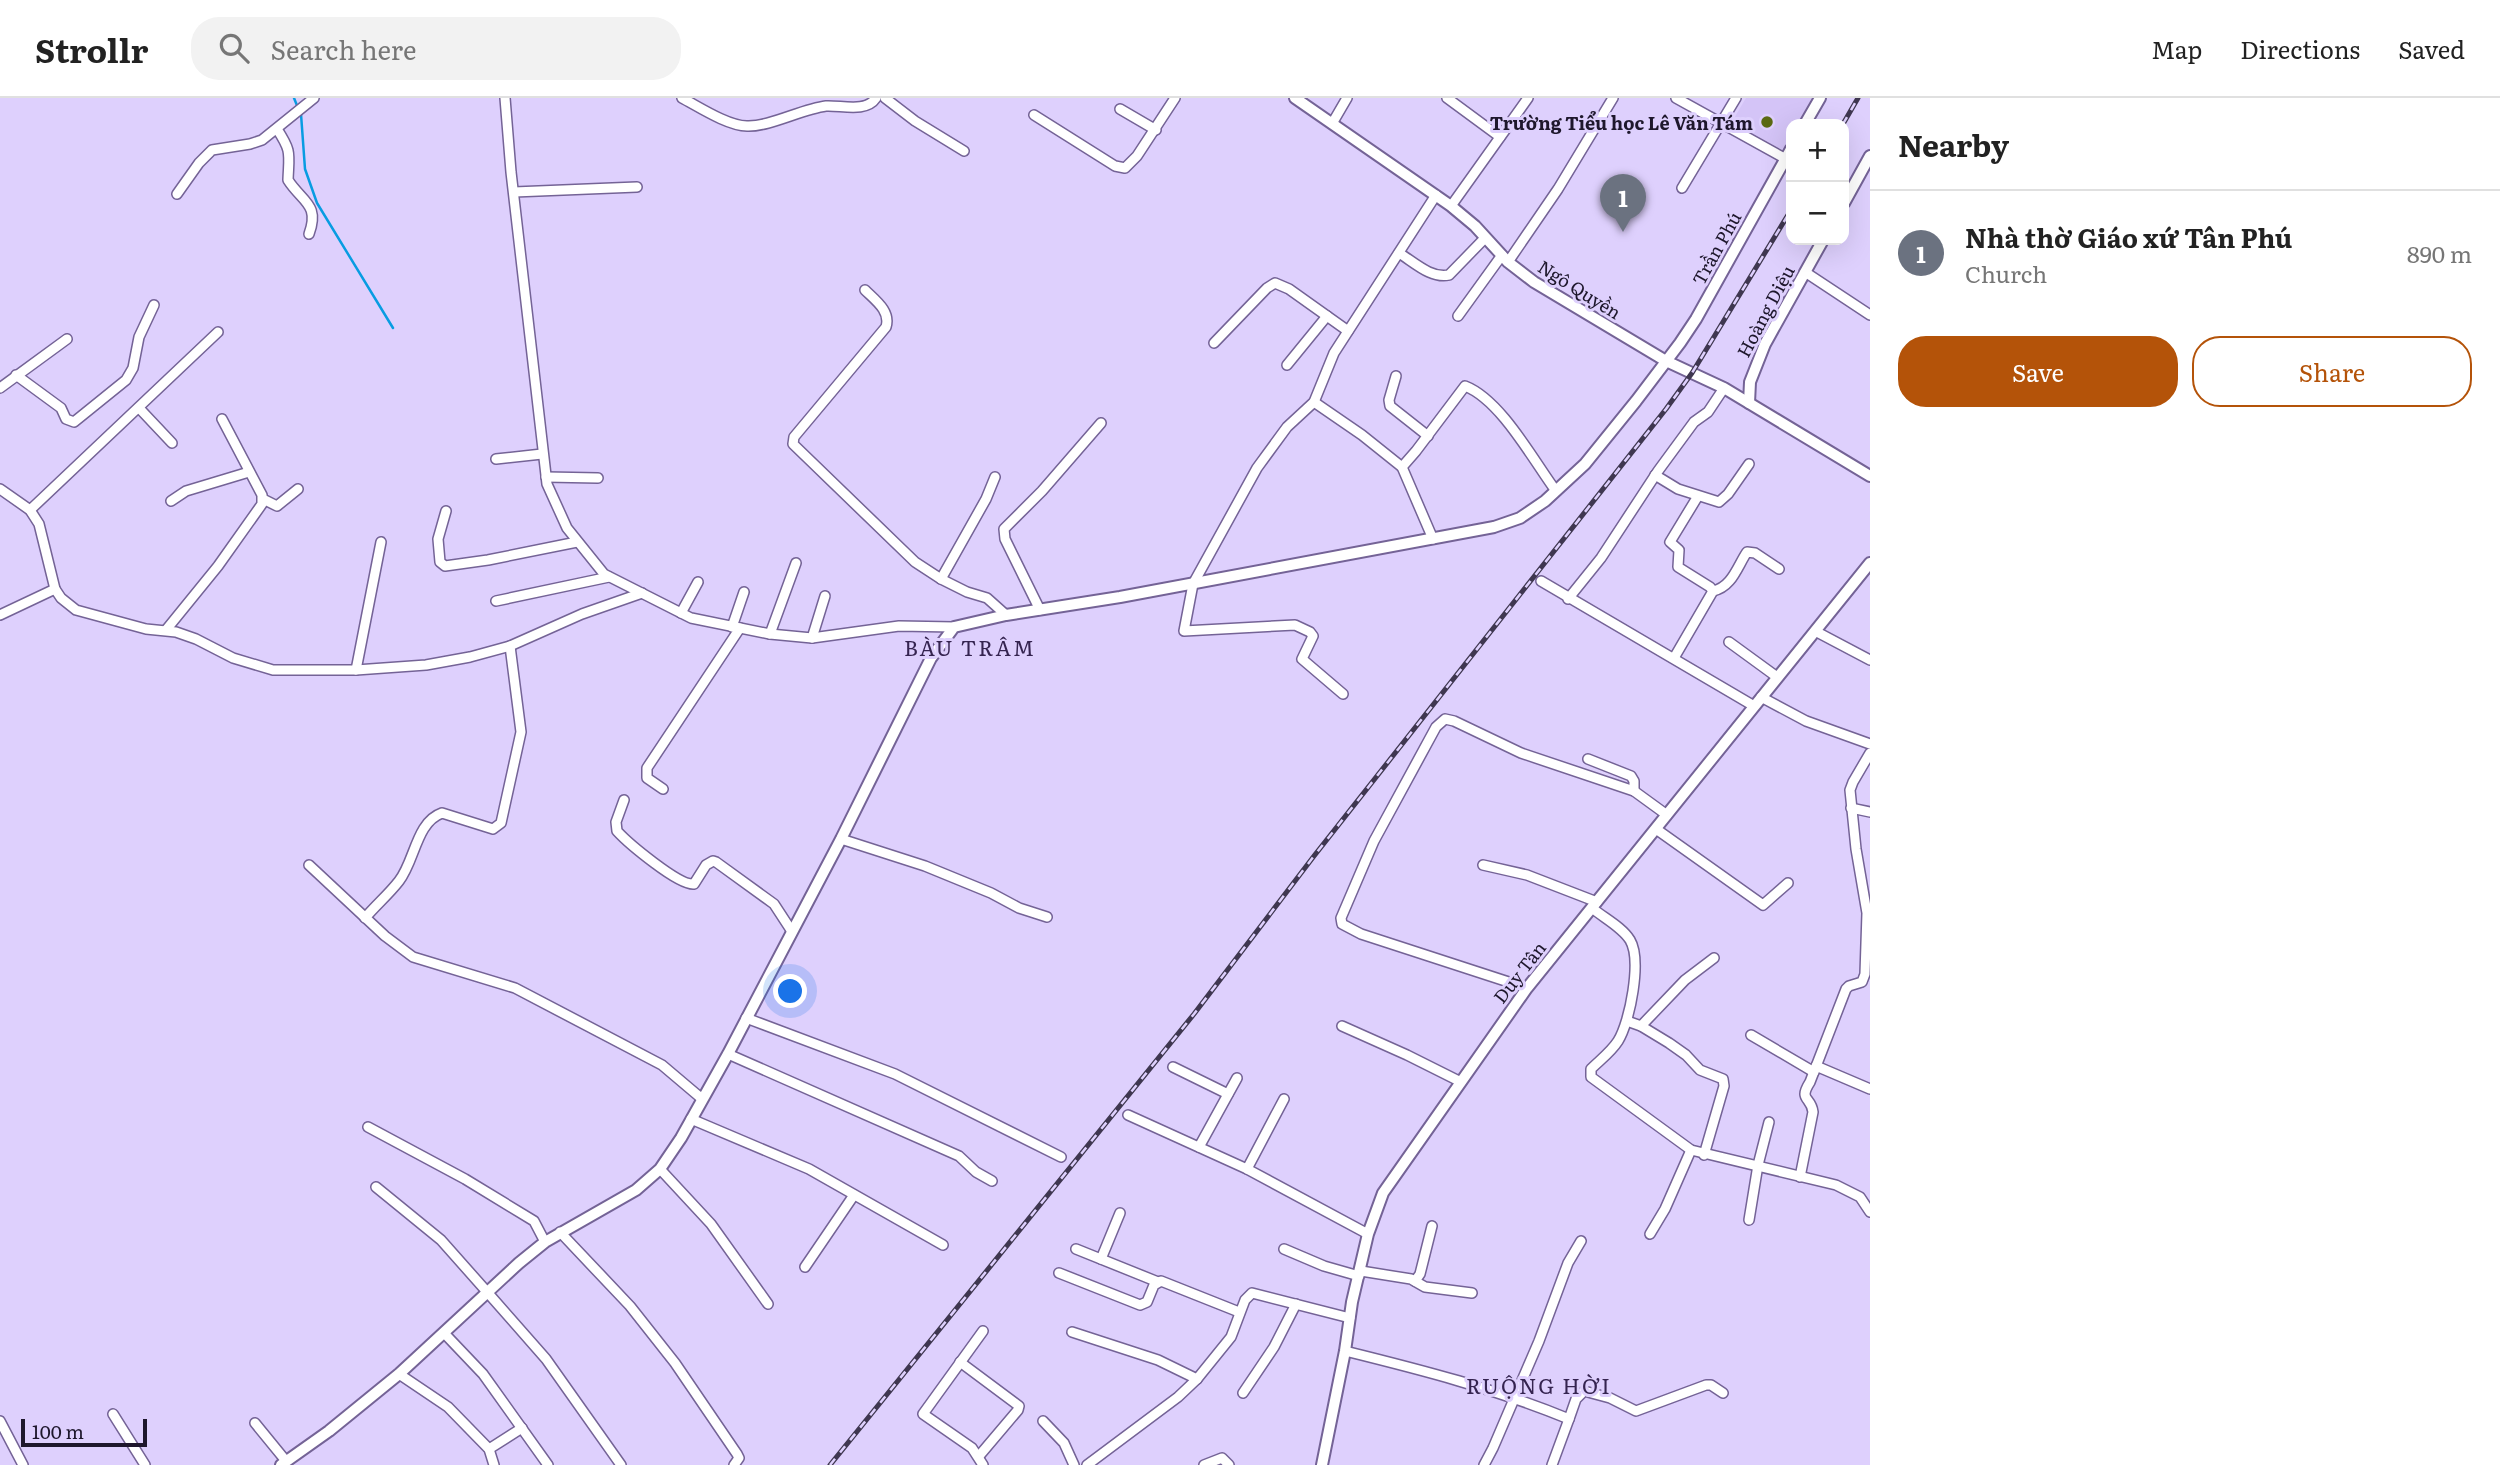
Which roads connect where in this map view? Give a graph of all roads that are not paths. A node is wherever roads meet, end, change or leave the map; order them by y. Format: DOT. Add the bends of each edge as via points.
graph roads {
  1 [pos="314,98"];
  2 [pos="505,98"];
  3 [pos="682,98"];
  4 [pos="876,98"];
  5 [pos="885,98"];
  6 [pos="1175,98"];
  7 [pos="1295,98"];
  8 [pos="1347,98"];
  9 [pos="1447,98"];
  10 [pos="1528,98"];
  11 [pos="1614,98"];
  12 [pos="1676,98"];
  13 [pos="1736,98"];
  14 [pos="1820,98"];
  15 [pos="1120,109"];
  16 [pos="1034,115"];
  17 [pos="1808,119"];
  18 [pos="1332,122"];
  19 [pos="1722,124"];
  20 [pos="277,129"];
  21 [pos="1156,130"];
  22 [pos="1500,137"];
  23 [pos="964,151"];
  24 [pos="1786,153"];
  25 [pos="1870,156"];
  26 [pos="1786,159"];
  27 [pos="636,187"];
  28 [pos="1682,188"];
  29 [pos="514,192"];
  30 [pos="177,194"];
  31 [pos="1849,194"];
  32 [pos="1436,195"];
  33 [pos="1451,206"];
  34 [pos="309,234"];
  35 [pos="1486,238"];
  36 [pos="1820,245"];
  37 [pos="1399,253"];
  38 [pos="1505,259"];
  39 [pos="1805,272"];
  40 [pos="865,290"];
  41 [pos="154,305"];
  42 [pos="1870,315"];
  43 [pos="1327,316"];
  44 [pos="1458,316"];
  45 [pos="1348,331"];
  46 [pos="218,332"];
  47 [pos="66,339"];
  48 [pos="1214,343"];
  49 [pos="1667,361"];
  50 [pos="1287,365"];
  51 [pos="16,375"];
  52 [pos="1396,376"];
  53 [pos="0,388"];
  54 [pos="1724,388"];
  55 [pos="1314,402"];
  56 [pos="1749,403"];
  57 [pos="139,408"];
  58 [pos="222,419"];
  59 [pos="1101,423"];
  60 [pos="1427,436"];
  61 [pos="172,443"];
  62 [pos="542,454"];
  63 [pos="496,459"];
  64 [pos="1749,464"];
  65 [pos="1402,467"];
  66 [pos="248,472"];
  67 [pos="1655,475"];
  68 [pos="1870,476"];
  69 [pos="546,477"];
  70 [pos="995,477"];
  71 [pos="598,478"];
  72 [pos="0,489"];
  73 [pos="299,489"];
  74 [pos="1556,491"];
  75 [pos="1698,496"];
  76 [pos="263,499"];
  77 [pos="171,500"];
  78 [pos="30,510"];
  79 [pos="446,511"];
  80 [pos="1433,539"];
  81 [pos="382,542"];
  82 [pos="577,542"];
  83 [pos="796,563"];
  84 [pos="1779,569"];
  85 [pos="1868,571"];
  86 [pos="609,577"];
  87 [pos="941,579"];
  88 [pos="1541,581"];
  89 [pos="698,582"];
  90 [pos="1193,584"];
  91 [pos="55,589"];
  92 [pos="744,592"];
  93 [pos="1713,592"];
  94 [pos="642,593"];
  95 [pos="825,596"];
  96 [pos="1568,599"];
  97 [pos="496,601"];
  98 [pos="1040,610"];
  99 [pos="681,613"];
  100 [pos="0,615"];
  101 [pos="1006,615"];
  102 [pos="954,627"];
  103 [pos="736,628"];
  104 [pos="166,630"];
  105 [pos="1815,631"];
  106 [pos="770,635"];
  107 [pos="812,638"];
  108 [pos="1729,642"];
  109 [pos="510,646"];
  110 [pos="1674,658"];
  111 [pos="1870,660"];
  112 [pos="356,670"];
  113 [pos="1777,677"];
  114 [pos="1343,694"];
  115 [pos="1758,701"];
  116 [pos="1870,744"];
  117 [pos="1870,754"];
  118 [pos="1588,759"];
  119 [pos="663,789"];
  120 [pos="1634,791"];
  121 [pos="624,800"];
  122 [pos="1851,808"];
  123 [pos="1870,812"];
  124 [pos="1667,815"];
  125 [pos="1656,829"];
  126 [pos="841,839"];
  127 [pos="309,865"];
  128 [pos="1483,865"];
  129 [pos="1788,883"];
  130 [pos="1595,905"];
  131 [pos="1047,917"];
  132 [pos="365,918"];
  133 [pos="792,930"];
  134 [pos="1714,958"];
  135 [pos="1862,982"];
  136 [pos="1527,988"];
  137 [pos="1870,989"];
  138 [pos="746,1018"];
  139 [pos="1627,1021"];
  140 [pos="1640,1026"];
  141 [pos="1342,1027"];
  142 [pos="1751,1035"];
  143 [pos="728,1054"];
  144 [pos="1173,1067"];
  145 [pos="1815,1069"];
  146 [pos="1237,1078"];
  147 [pos="1461,1082"];
  148 [pos="1870,1090"];
  149 [pos="1228,1094"];
  150 [pos="701,1098"];
  151 [pos="1284,1100"];
  152 [pos="1128,1115"];
  153 [pos="691,1119"];
  154 [pos="1769,1122"];
  155 [pos="368,1128"];
  156 [pos="1199,1147"];
  157 [pos="1691,1150"];
  158 [pos="1704,1155"];
  159 [pos="1061,1157"];
  160 [pos="1758,1165"];
  161 [pos="660,1169"];
  162 [pos="1247,1169"];
  163 [pos="1800,1177"];
  164 [pos="992,1181"];
  165 [pos="376,1187"];
  166 [pos="854,1195"];
  167 [pos="1870,1212"];
  168 [pos="1120,1213"];
  169 [pos="1749,1220"];
  170 [pos="1432,1226"];
  171 [pos="560,1232"];
  172 [pos="1368,1234"];
  173 [pos="1650,1234"];
  174 [pos="1581,1241"];
  175 [pos="545,1242"];
  176 [pos="943,1245"];
  177 [pos="1076,1249"];
  178 [pos="1284,1249"];
  179 [pos="1101,1259"];
  180 [pos="804,1267"];
  181 [pos="1059,1273"];
  182 [pos="1360,1273"];
  183 [pos="1415,1281"];
  184 [pos="1158,1282"];
  185 [pos="488,1293"];
  186 [pos="1472,1293"];
  187 [pos="768,1304"];
  188 [pos="1296,1304"];
  189 [pos="1239,1312"];
  190 [pos="1350,1318"];
  191 [pos="983,1331"];
  192 [pos="1072,1332"];
  193 [pos="444,1333"];
  194 [pos="1345,1352"];
  195 [pos="960,1362"];
  196 [pos="399,1374"];
  197 [pos="1197,1378"];
  198 [pos="1243,1393"];
  199 [pos="1723,1393"];
  200 [pos="1515,1397"];
  201 [pos="113,1414"];
  202 [pos="1569,1419"];
  203 [pos="0,1421"];
  204 [pos="1043,1422"];
  205 [pos="255,1423"];
  206 [pos="522,1428"];
  207 [pos="489,1450"];
  208 [pos="981,1460"];
  209 [pos="283,1463"];
  210 [pos="23,1465"];
  211 [pos="145,1465"];
  212 [pos="494,1465"];
  213 [pos="548,1465"];
  214 [pos="621,1465"];
  215 [pos="734,1465"];
  216 [pos="1074,1465"];
  217 [pos="1087,1465"];
  218 [pos="1204,1465"];
  219 [pos="1229,1465"];
  220 [pos="1322,1465"];
  221 [pos="1484,1465"];
  222 [pos="1552,1465"];
  1 -- 20 [label="street"];
  2 -- 29 [label="street"];
  3 -- 4 [label="street" via="748,127 823,107 863,107"];
  5 -- 23 [label="street"];
  6 -- 21 [label="street"];
  7 -- 18 [label="street, Ngô Quyền"];
  8 -- 18 [label="street"];
  9 -- 22 [label="street"];
  10 -- 22 [label="street"];
  11 -- 38 [label="street" via="1558,189"];
  12 -- 19 [label="street"];
  13 -- 19 [label="street"];
  14 -- 17 [label="street"];
  15 -- 21 [label="street"];
  16 -- 21 [label="street" via="1121,168 1129,165"];
  18 -- 32 [label="street, Ngô Quyền"];
  19 -- 24 [label="street"];
  19 -- 28 [label="street"];
  20 -- 30 [label="street" via="250,144 212,150"];
  20 -- 34 [label="street" via="291,157 288,180 313,212"];
  22 -- 33 [label="street"];
  25 -- 31 [label="street"];
  26 -- 49 [label="street, Trần Phú" via="1696,319"];
  27 -- 29 [label="street"];
  29 -- 62 [label="street"];
  32 -- 33 [label="street, Ngô Quyền"];
  32 -- 37 [label="street"];
  33 -- 35 [label="street, Ngô Quyền"];
  35 -- 37 [label="street" via="1444,276 1436,276"];
  35 -- 38 [label="street, Ngô Quyền"];
  36 -- 39 [label="street, Hoàng Diệu"];
  37 -- 45 [label="street"];
  38 -- 44 [label="street"];
  38 -- 49 [label="street, Ngô Quyền" via="1534,282"];
  39 -- 42 [label="street"];
  39 -- 56 [label="street, Hoàng Diệu" via="1755,366"];
  40 -- 87 [label="street" via="885,312 886,327 794,436 793,444 903,552"];
  41 -- 51 [label="street" via="126,380 74,422"];
  43 -- 45 [label="street"];
  43 -- 48 [label="street" via="1275,283"];
  43 -- 50 [label="street"];
  45 -- 55 [label="street"];
  46 -- 57 [label="street"];
  47 -- 51 [label="street"];
  49 -- 54 [label="street, Ngô Quyền"];
  49 -- 74 [label="street, Trần Phú" via="1592,456"];
  51 -- 53 [label="street"];
  52 -- 60 [label="street" via="1388,400 1391,406"];
  54 -- 56 [label="street, Ngô Quyền"];
  54 -- 67 [label="street"];
  55 -- 65 [label="street"];
  55 -- 90 [label="street" via="1287,427 1257,468"];
  56 -- 68 [label="street, Ngô Quyền"];
  57 -- 61 [label="street"];
  57 -- 78 [label="street"];
  58 -- 66 [label="street"];
  59 -- 98 [label="street" via="1004,528 1005,539"];
  60 -- 65 [label="street"];
  60 -- 74 [label="street" via="1460,390 1471,388 1502,415"];
  62 -- 63 [label="street"];
  62 -- 69 [label="street"];
  64 -- 75 [label="street" via="1719,502"];
  65 -- 80 [label="street"];
  66 -- 76 [label="street"];
  66 -- 77 [label="street"];
  67 -- 75 [label="street"];
  67 -- 96 [label="street"];
  69 -- 71 [label="street"];
  69 -- 82 [label="street" via="556,507"];
  70 -- 87 [label="street"];
  72 -- 78 [label="street"];
  73 -- 76 [label="street" via="277,506"];
  74 -- 80 [label="street, Trần Phú" via="1511,523"];
  75 -- 93 [label="street" via="1670,542 1679,550 1678,568"];
  76 -- 104 [label="street" via="246,529"];
  78 -- 91 [label="street" via="39,524"];
  79 -- 82 [label="street" via="438,539 440,562 445,566"];
  80 -- 90 [label="street, Trần Phú"];
  81 -- 112 [label="street"];
  82 -- 86 [label="street"];
  83 -- 106 [label="street"];
  84 -- 93 [label="street" via="1747,552 1728,584"];
  85 -- 105 [label="street, Duy Tân"];
  86 -- 94 [label="street"];
  86 -- 97 [label="street"];
  87 -- 101 [label="street" via="987,598"];
  88 -- 96 [label="street"];
  89 -- 99 [label="street"];
  90 -- 98 [label="street, Trần Phú"];
  90 -- 114 [label="street" via="1184,631 1303,628 1312,636 1302,659"];
  91 -- 100 [label="street"];
  91 -- 104 [label="street" via="76,610"];
  92 -- 103 [label="street"];
  93 -- 110 [label="street"];
  94 -- 99 [label="street"];
  94 -- 109 [label="street"];
  95 -- 107 [label="street"];
  96 -- 110 [label="street"];
  98 -- 101 [label="street, Trần Phú"];
  99 -- 103 [label="street"];
  101 -- 102 [label="street, Trần Phú"];
  102 -- 107 [label="street" via="899,626"];
  102 -- 126 [label="street" via="931,658"];
  103 -- 106 [label="street"];
  103 -- 119 [label="street" via="647,768 647,778"];
  104 -- 112 [label="street" via="265,668"];
  105 -- 111 [label="street"];
  105 -- 113 [label="street, Duy Tân"];
  106 -- 107 [label="street"];
  108 -- 113 [label="street"];
  109 -- 112 [label="street" via="426,664"];
  109 -- 132 [label="street" via="521,732 501,823 493,829 442,813 435,816 426,824 399,881"];
  110 -- 115 [label="street"];
  113 -- 115 [label="street, Duy Tân"];
  115 -- 116 [label="street"];
  115 -- 124 [label="street, Duy Tân"];
  117 -- 122 [label="street" via="1853,782"];
  118 -- 120 [label="street" via="1631,776"];
  120 -- 124 [label="street"];
  120 -- 136 [label="street" via="1521,753 1445,719 1436,727 1394,803 1342,924"];
  121 -- 133 [label="street" via="617,831 681,882 694,884 706,865 716,862 774,904"];
  122 -- 123 [label="street"];
  122 -- 135 [label="street" via="1867,913"];
  124 -- 125 [label="street, Duy Tân"];
  125 -- 129 [label="street" via="1763,905"];
  125 -- 130 [label="street, Duy Tân"];
  126 -- 131 [label="street" via="925,866"];
  126 -- 133 [label="street"];
  127 -- 132 [label="street"];
  128 -- 130 [label="street" via="1527,875"];
  130 -- 136 [label="street, Duy Tân"];
  130 -- 139 [label="street" via="1628,937 1634,950"];
  132 -- 150 [label="street" via="413,957 515,988 662,1065"];
  133 -- 138 [label="street"];
  134 -- 140 [label="street"];
  135 -- 137 [label="street"];
  135 -- 145 [label="street" via="1846,989"];
  136 -- 147 [label="street, Duy Tân"];
  138 -- 143 [label="street"];
  138 -- 159 [label="street" via="895,1074"];
  139 -- 140 [label="street"];
  139 -- 157 [label="street" via="1617,1042 1591,1069 1591,1077"];
  140 -- 158 [label="street" via="1686,1055 1700,1070 1723,1079"];
  141 -- 147 [label="street"];
  142 -- 145 [label="street"];
  143 -- 150 [label="street"];
  143 -- 164 [label="street" via="959,1156"];
  144 -- 149 [label="street"];
  145 -- 148 [label="street"];
  145 -- 163 [label="street" via="1804,1094 1814,1112"];
  146 -- 149 [label="street"];
  147 -- 172 [label="street, Duy Tân" via="1383,1193"];
  149 -- 156 [label="street"];
  150 -- 153 [label="street"];
  151 -- 162 [label="street"];
  152 -- 156 [label="street"];
  153 -- 161 [label="street"];
  153 -- 166 [label="street" via="809,1169"];
  154 -- 160 [label="street"];
  155 -- 175 [label="street" via="534,1221"];
  156 -- 162 [label="street"];
  157 -- 158 [label="street"];
  157 -- 173 [label="street"];
  158 -- 160 [label="street"];
  160 -- 163 [label="street"];
  160 -- 169 [label="street"];
  161 -- 171 [label="street" via="636,1190"];
  161 -- 187 [label="street" via="711,1224"];
  162 -- 172 [label="street"];
  163 -- 167 [label="street" via="1856,1194"];
  165 -- 185 [label="street" via="441,1240"];
  166 -- 176 [label="street"];
  166 -- 180 [label="street"];
  168 -- 179 [label="street"];
  170 -- 183 [label="street"];
  171 -- 175 [label="street"];
  171 -- 215 [label="street" via="630,1306 675,1363 737,1454"];
  172 -- 182 [label="street, Duy Tân"];
  174 -- 200 [label="street"];
  175 -- 185 [label="street"];
  177 -- 179 [label="street"];
  178 -- 182 [label="street" via="1324,1266"];
  179 -- 184 [label="street"];
  181 -- 184 [label="street" via="1140,1305 1147,1302"];
  182 -- 183 [label="street"];
  182 -- 190 [label="street, Duy Tân"];
  183 -- 186 [label="street" via="1425,1287"];
  184 -- 189 [label="street"];
  185 -- 193 [label="street"];
  185 -- 214 [label="street" via="546,1359"];
  188 -- 189 [label="street" via="1255,1292"];
  188 -- 190 [label="street"];
  188 -- 198 [label="street" via="1274,1348"];
  189 -- 197 [label="street" via="1231,1337"];
  190 -- 194 [label="street, Duy Tân"];
  191 -- 195 [label="street"];
  192 -- 197 [label="street"];
  193 -- 196 [label="street"];
  193 -- 206 [label="street" via="483,1374"];
  194 -- 200 [label="street" via="1427,1370"];
  194 -- 220 [label="street, Duy Tân"];
  195 -- 208 [label="street" via="922,1414"];
  195 -- 208 [label="street" via="1019,1406"];
  196 -- 207 [label="street" via="448,1407"];
  196 -- 209 [label="street"];
  197 -- 217 [label="street"];
  199 -- 202 [label="street" via="1706,1385 1636,1411 1584,1391"];
  200 -- 202 [label="street"];
  200 -- 221 [label="street"];
  201 -- 211 [label="street"];
  202 -- 222 [label="street"];
  203 -- 210 [label="street"];
  204 -- 216 [label="street" via="1064,1443"];
  205 -- 209 [label="street"];
  206 -- 207 [label="street"];
  206 -- 213 [label="street"];
  207 -- 212 [label="street"];
  218 -- 219 [label="street" via="1222,1458"];
}
